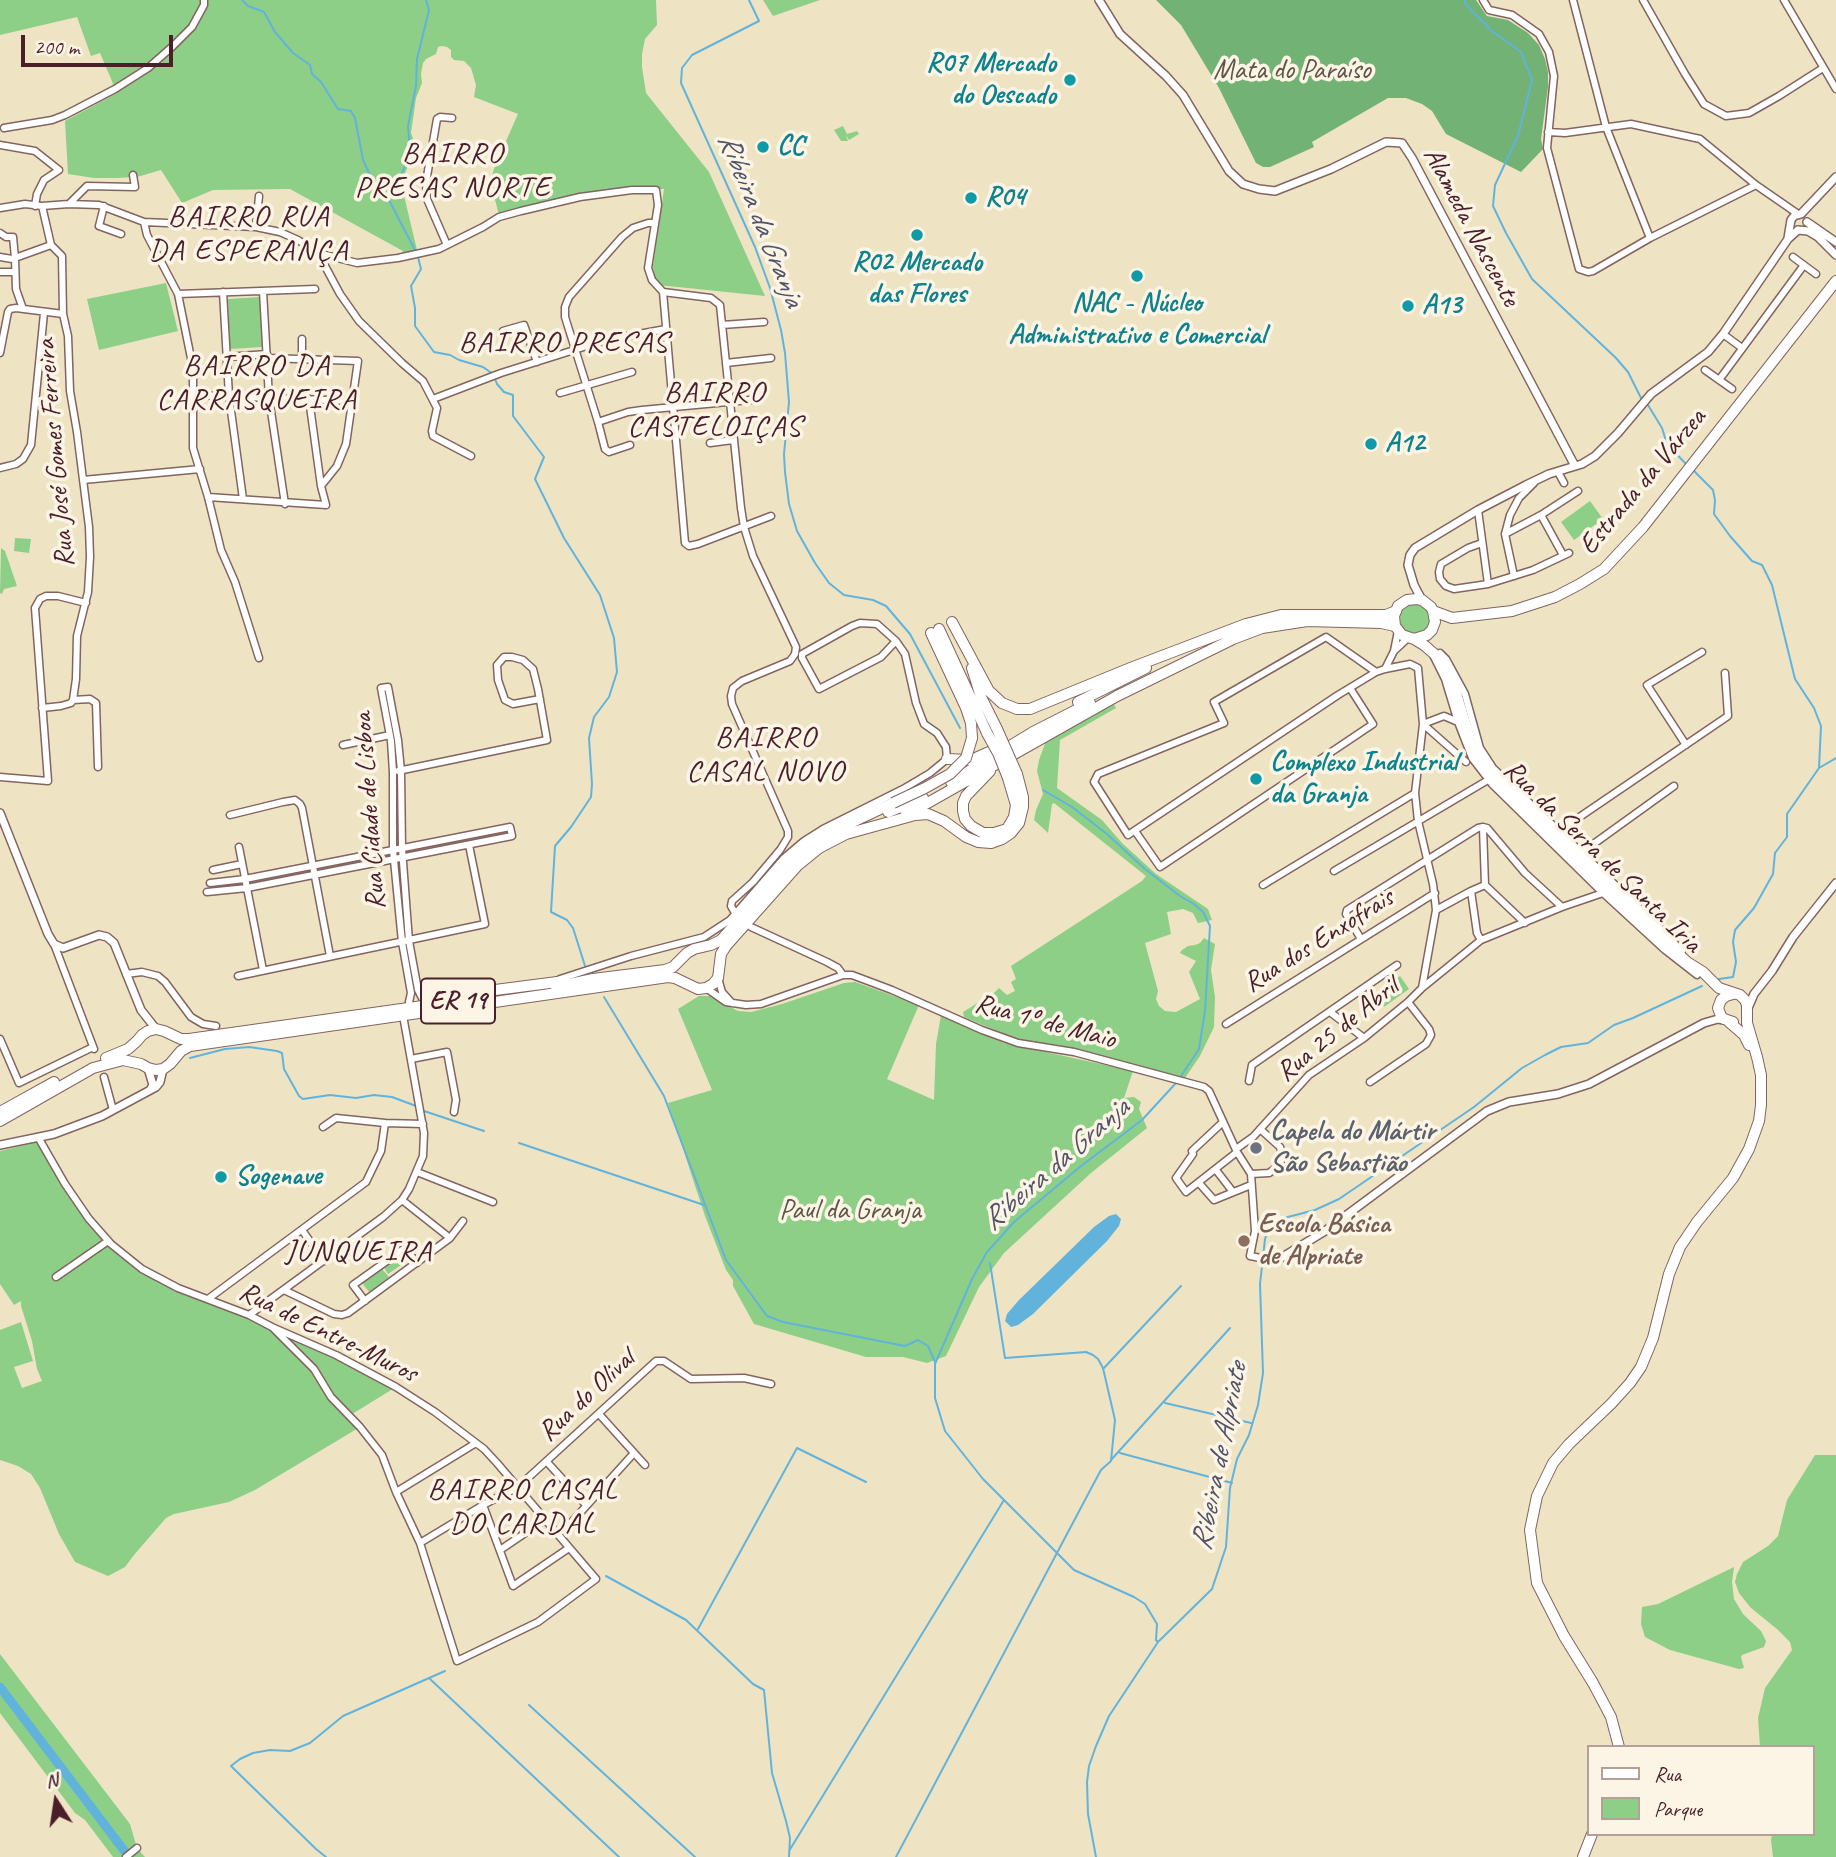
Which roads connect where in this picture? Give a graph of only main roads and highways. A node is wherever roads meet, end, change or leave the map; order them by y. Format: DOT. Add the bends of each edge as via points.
graph roads {
  1 [pos="1836,272"];
  2 [pos="1836,281"];
  3 [pos="1768,366"];
  4 [pos="1396,611"];
  5 [pos="1433,611"];
  6 [pos="1306,614"];
  7 [pos="1452,618"];
  8 [pos="952,622"];
  9 [pos="1432,628"];
  10 [pos="1397,629"];
  11 [pos="1411,639"];
  12 [pos="1207,640"];
  13 [pos="1436,654"];
  14 [pos="970,657"];
  15 [pos="992,731"];
  16 [pos="1025,746"];
  17 [pos="947,759"];
  18 [pos="1012,776"];
  19 [pos="880,824"];
  20 [pos="828,833"];
  21 [pos="702,948"];
  22 [pos="682,959"];
  23 [pos="719,963"];
  24 [pos="1700,974"];
  25 [pos="593,979"];
  26 [pos="642,980"];
  27 [pos="684,982"];
  28 [pos="1736,994"];
  29 [pos="1720,1004"];
  30 [pos="1746,1012"];
  31 [pos="324,1019"];
  32 [pos="1727,1021"];
  33 [pos="171,1035"];
  34 [pos="139,1038"];
  35 [pos="245,1038"];
  36 [pos="175,1058"];
  37 [pos="1755,1058"];
  38 [pos="145,1066"];
  39 [pos="0,1112"];
  40 [pos="0,1121"];
  41 [pos="1613,1745"];
  42 [pos="1618,1745"];
  43 [pos="1591,1836"];
  44 [pos="1596,1836"];
  45 [pos="1583,1857"];
  46 [pos="1589,1857"];
  1 -- 3 [label="main road, Estrada da Várzea"];
  2 -- 3 [label="main road, Estrada da Várzea"];
  3 -- 7 [label="main road, Estrada da Várzea" via="1643,527 1604,569 1555,597 1512,611"];
  4 -- 5 [label="main road" via="1402,602 1417,598"];
  4 -- 6 [label="main road" via="1386,615"];
  4 -- 10 [label="main road"];
  5 -- 7 [label="main road, Estrada da Várzea"];
  5 -- 9 [label="main road"];
  6 -- 12 [label="main road" via="1246,624"];
  6 -- 20 [label="main road" via="1218,639 1033,732 922,799"];
  7 -- 9 [label="main road, Estrada da Várzea"];
  8 -- 14 [label="main road"];
  9 -- 11 [label="main road" via="1427,635"];
  9 -- 13 [label="main road"];
  10 -- 11 [label="main road"];
  10 -- 16 [label="main road" via="1381,623 1307,621 1262,628 1128,690"];
  11 -- 13 [label="main road"];
  12 -- 14 [label="main road" via="1030,709 1002,703 989,691"];
  12 -- 17 [label="main road" via="971,760"];
  13 -- 24 [label="main road" via="1453,683 1472,747 1483,766"];
  14 -- 15 [label="main road"];
  15 -- 18 [label="main road, bridge" via="998,754"];
  15 -- 20 [label="main road, bridge" via="935,631 971,723 966,758 925,788"];
  16 -- 18 [label="main road" via="987,773 966,796 963,811 971,826 983,833 1007,829 1016,805"];
  16 -- 19 [label="main road" via="924,805"];
  18 -- 19 [label="main road" via="1023,797 1019,823 991,843 966,837 928,814"];
  19 -- 23 [label="main road" via="846,834 797,865 726,946"];
  20 -- 21 [label="main road" via="793,859 721,940"];
  21 -- 22 [label="main road"];
  21 -- 23 [label="main road"];
  22 -- 25 [label="main road, ER 19" via="665,970"];
  22 -- 27 [label="main road"];
  23 -- 27 [label="main road" via="713,985 698,989"];
  24 -- 28 [label="main road"];
  24 -- 29 [label="main road"];
  25 -- 31 [label="main road, ER 19"];
  25 -- 31 [label="main road" via="366,1007"];
  26 -- 27 [label="main road" via="667,977"];
  26 -- 35 [label="main road"];
  26 -- 35 [label="main road" via="614,989 404,1021 293,1037"];
  28 -- 29 [label="main road" via="1726,996"];
  28 -- 30 [label="main road" via="1745,1000"];
  29 -- 32 [label="main road" via="1721,1016"];
  30 -- 32 [label="main road" via="1739,1021"];
  30 -- 37 [label="main road"];
  31 -- 33 [label="main road, ER 19" via="189,1039"];
  32 -- 37 [label="main road" via="1744,1035"];
  33 -- 34 [label="main road" via="156,1029"];
  33 -- 36 [label="main road"];
  34 -- 38 [label="main road" via="135,1049"];
  34 -- 39 [label="main road" via="123,1052 76,1070"];
  35 -- 36 [label="main road" via="190,1046"];
  36 -- 38 [label="main road" via="163,1069"];
  37 -- 41 [label="main road" via="1757,1105 1746,1147 1676,1245 1637,1364 1627,1380 1562,1445 1532,1501 1526,1537 1535,1591 1611,1723"];
  37 -- 42 [label="main road" via="1761,1105 1749,1149 1733,1178 1680,1247 1641,1367 1553,1463 1537,1496 1530,1530 1537,1583 1611,1717"];
  38 -- 40 [label="main road" via="124,1060 93,1069"];
  43 -- 45 [label="main road"];
  44 -- 46 [label="main road"];
}
